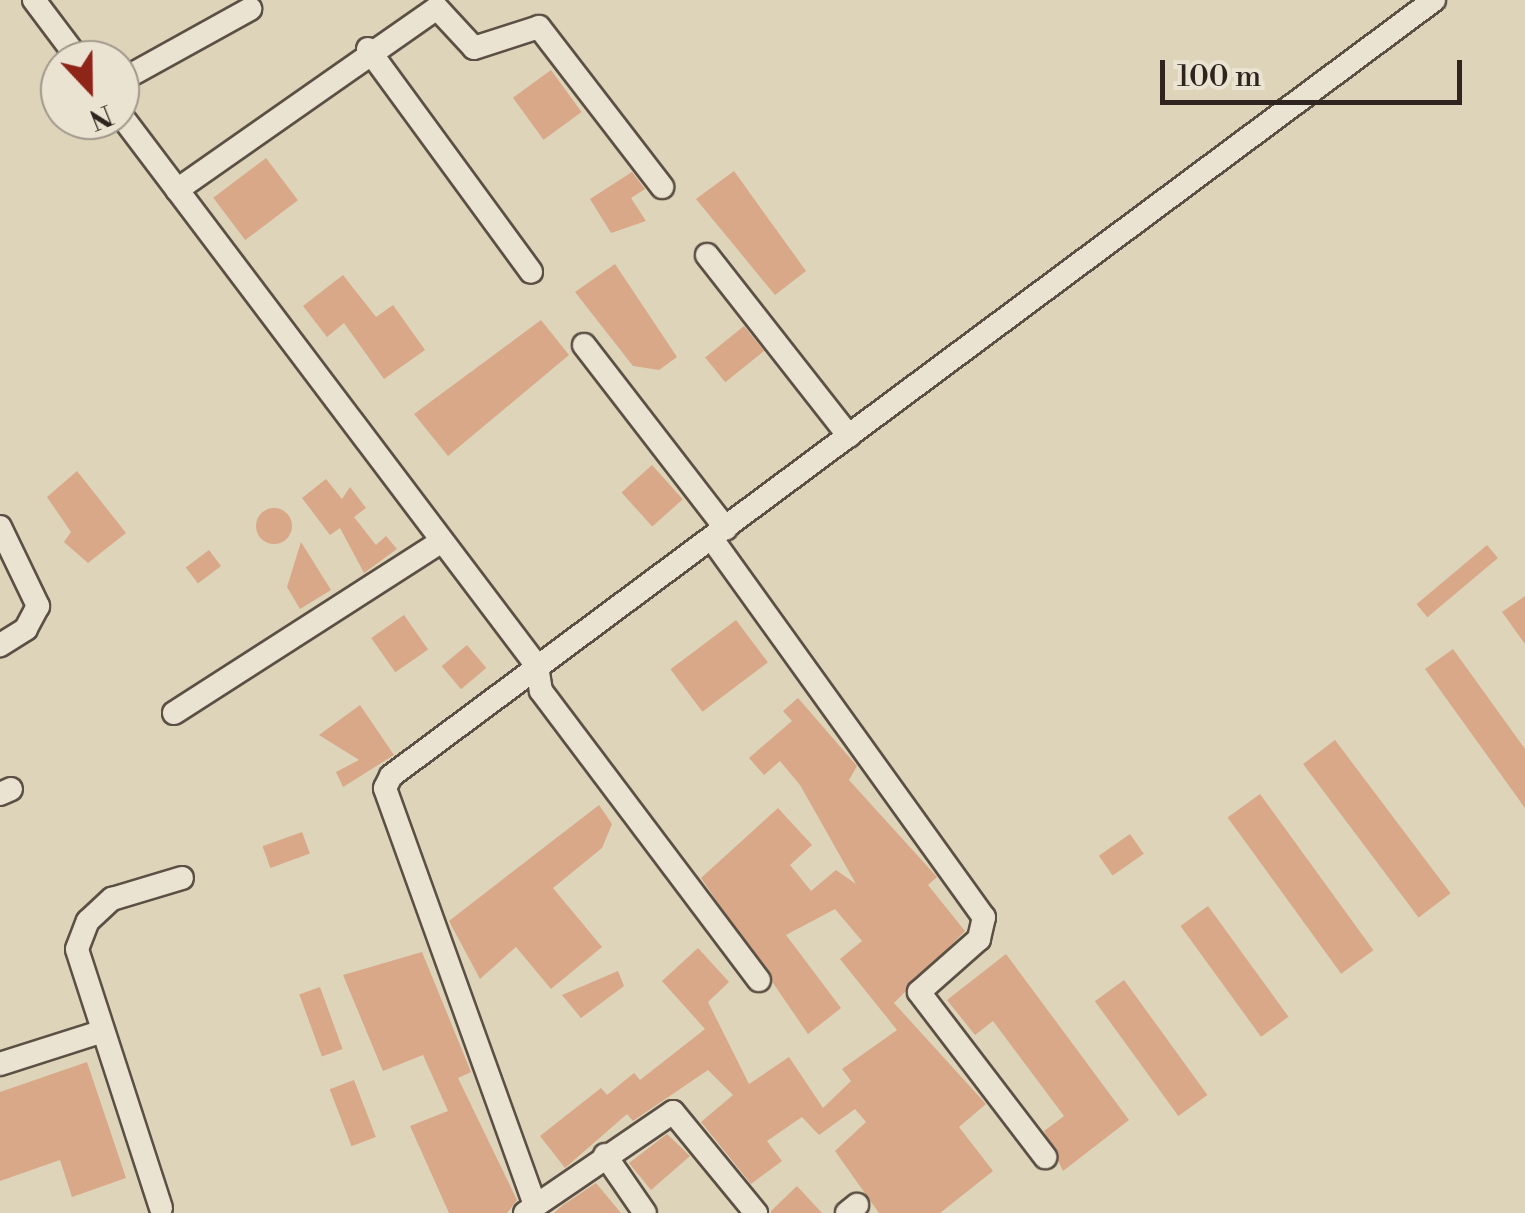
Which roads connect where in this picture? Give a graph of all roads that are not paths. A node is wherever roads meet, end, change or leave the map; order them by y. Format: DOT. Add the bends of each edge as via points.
graph roads {
  1 [pos="34,0"];
  2 [pos="1434,0"];
  3 [pos="250,9"];
  4 [pos="64,40"];
  5 [pos="368,49"];
  6 [pos="140,70"];
  7 [pos="140,140"];
  8 [pos="662,186"];
  9 [pos="177,190"];
  10 [pos="707,255"];
  11 [pos="530,272"];
  12 [pos="584,346"];
  13 [pos="849,436"];
  14 [pos="0,527"];
  15 [pos="719,534"];
  16 [pos="442,540"];
  17 [pos="0,644"];
  18 [pos="536,666"];
  19 [pos="174,713"];
  20 [pos="182,878"];
  21 [pos="759,980"];
  22 [pos="97,1033"];
  23 [pos="0,1064"];
  24 [pos="605,1155"];
  25 [pos="1045,1157"];
  26 [pos="161,1208"];
  27 [pos="530,1209"];
  28 [pos="646,1213"];
  29 [pos="756,1213"];
  1 -- 4 [label="street"];
  2 -- 13 [label="street"];
  3 -- 6 [label="street"];
  5 -- 8 [label="street" via="427,9 444,14 474,48 539,27"];
  5 -- 9 [label="street"];
  5 -- 11 [label="street"];
  7 -- 9 [label="street"];
  9 -- 16 [label="street"];
  10 -- 13 [label="street"];
  12 -- 15 [label="street"];
  13 -- 15 [label="street"];
  14 -- 17 [label="street" via="38,606 26,630"];
  15 -- 18 [label="street"];
  15 -- 25 [label="street" via="984,917 979,940 919,992"];
  16 -- 18 [label="street"];
  16 -- 19 [label="street"];
  18 -- 21 [label="street" via="541,691"];
  18 -- 27 [label="street" via="385,788"];
  20 -- 22 [label="street" via="112,899 79,936"];
  22 -- 23 [label="street"];
  22 -- 26 [label="street"];
  24 -- 27 [label="street"];
  24 -- 28 [label="street"];
  24 -- 29 [label="street" via="673,1112"];
}
